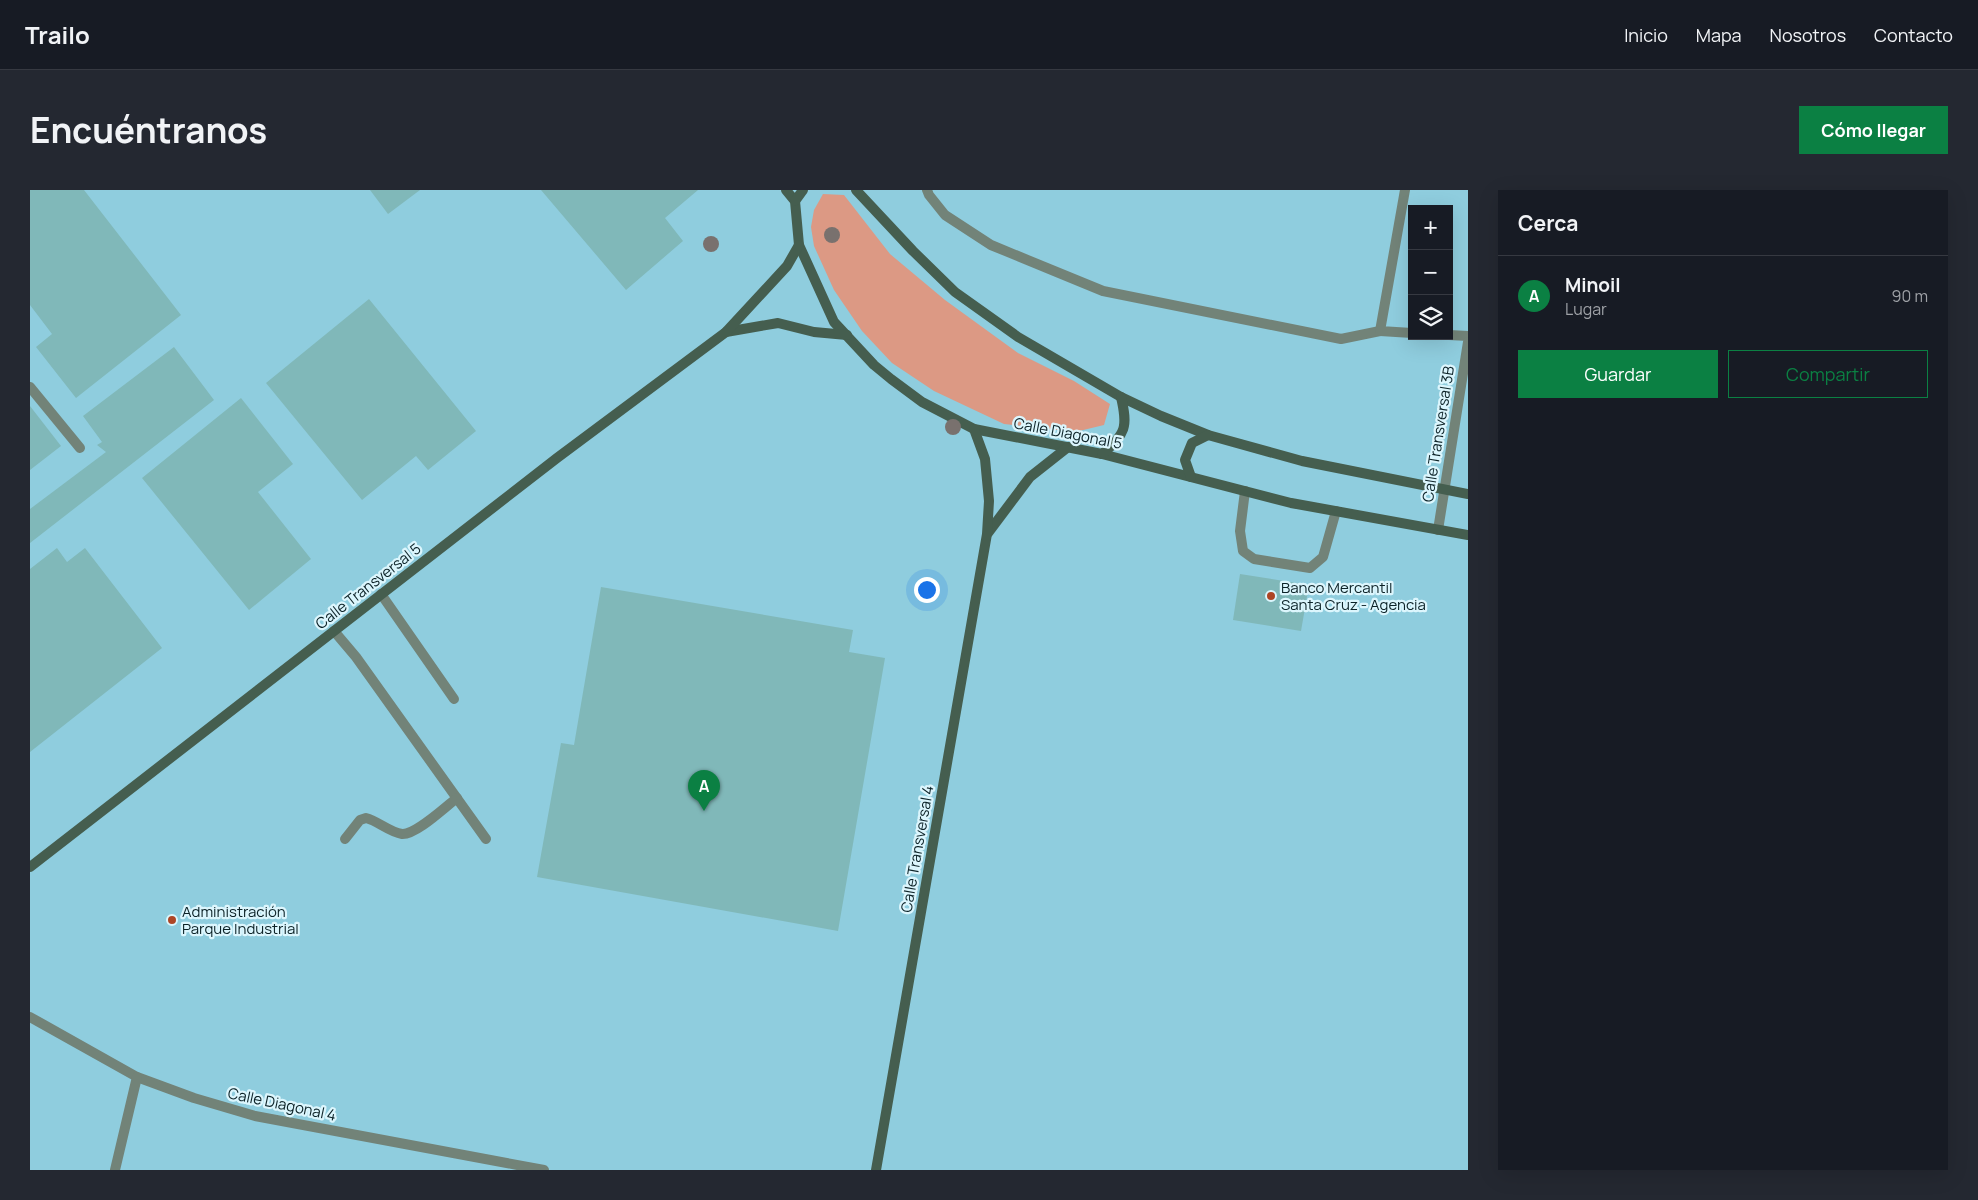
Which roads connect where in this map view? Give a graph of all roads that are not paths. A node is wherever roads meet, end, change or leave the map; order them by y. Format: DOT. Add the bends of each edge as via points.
graph roads {
  1 [pos="786,190"];
  2 [pos="803,190"];
  3 [pos="856,190"];
  4 [pos="927,190"];
  5 [pos="1405,190"];
  6 [pos="795,201"];
  7 [pos="799,245"];
  8 [pos="1380,331"];
  9 [pos="726,332"];
  10 [pos="1408,333"];
  11 [pos="1453,335"];
  12 [pos="847,336"];
  13 [pos="1468,336"];
  14 [pos="1468,342"];
  15 [pos="30,387"];
  16 [pos="1121,397"];
  17 [pos="974,429"];
  18 [pos="1208,435"];
  19 [pos="80,448"];
  20 [pos="1068,448"];
  21 [pos="1102,454"];
  22 [pos="1191,477"];
  23 [pos="1444,490"];
  24 [pos="1245,491"];
  25 [pos="1468,494"];
  26 [pos="1336,511"];
  27 [pos="1438,530"];
  28 [pos="987,534"];
  29 [pos="1468,535"];
  30 [pos="381,594"];
  31 [pos="334,631"];
  32 [pos="454,699"];
  33 [pos="457,798"];
  34 [pos="486,838"];
  35 [pos="345,839"];
  36 [pos="30,867"];
  37 [pos="30,1017"];
  38 [pos="137,1077"];
  39 [pos="115,1170"];
  40 [pos="544,1170"];
  41 [pos="876,1170"];
  1 -- 6 [label="main road"];
  2 -- 6 [label="main road"];
  3 -- 16 [label="main road" via="955,292 1018,337"];
  4 -- 8 [label="street" via="945,215 991,245 1103,290 1340,339"];
  5 -- 8 [label="street"];
  6 -- 7 [label="main road, Calle Diagonal 5"];
  7 -- 9 [label="main road, Calle Transversal 5" via="787,266"];
  7 -- 12 [label="main road, Calle Diagonal 5" via="834,322"];
  8 -- 10 [label="street"];
  9 -- 12 [label="main road, Calle Transversal 5" via="778,323"];
  9 -- 30 [label="main road, Calle Transversal 5"];
  11 -- 13 [label="street"];
  12 -- 17 [label="main road, Calle Diagonal 5" via="874,365 922,402"];
  14 -- 23 [label="street, Calle Transversal 3B"];
  15 -- 19 [label="street"];
  16 -- 18 [label="main road"];
  16 -- 21 [label="main road" via="1126,418 1119,440"];
  17 -- 20 [label="main road, Calle Diagonal 5"];
  17 -- 28 [label="main road, Calle Transversal 4" via="985,460 990,501"];
  18 -- 22 [label="main road" via="1192,443 1185,460"];
  18 -- 23 [label="main road" via="1302,460"];
  20 -- 21 [label="main road, Calle Diagonal 5"];
  20 -- 28 [label="main road, Calle Transversal 4" via="1030,477"];
  21 -- 22 [label="main road, Calle Diagonal 5"];
  22 -- 24 [label="main road, Calle Diagonal 5"];
  23 -- 25 [label="main road"];
  23 -- 27 [label="street, Calle Transversal 3B"];
  24 -- 26 [label="main road, Calle Diagonal 5"];
  24 -- 26 [label="street" via="1240,532 1243,551 1254,559 1310,568 1323,557"];
  26 -- 27 [label="main road, Calle Diagonal 5"];
  27 -- 29 [label="main road, Calle Diagonal 5"];
  28 -- 41 [label="main road, Calle Transversal 4"];
  30 -- 31 [label="main road, Calle Transversal 5"];
  30 -- 32 [label="street"];
  31 -- 33 [label="street"];
  31 -- 36 [label="main road, Calle Transversal 5"];
  33 -- 34 [label="street"];
  33 -- 35 [label="street" via="412,832 402,834 366,818 360,820"];
  37 -- 38 [label="street, Calle Diagonal 4"];
  38 -- 39 [label="street"];
  38 -- 40 [label="street, Calle Diagonal 4" via="255,1116"];
}
